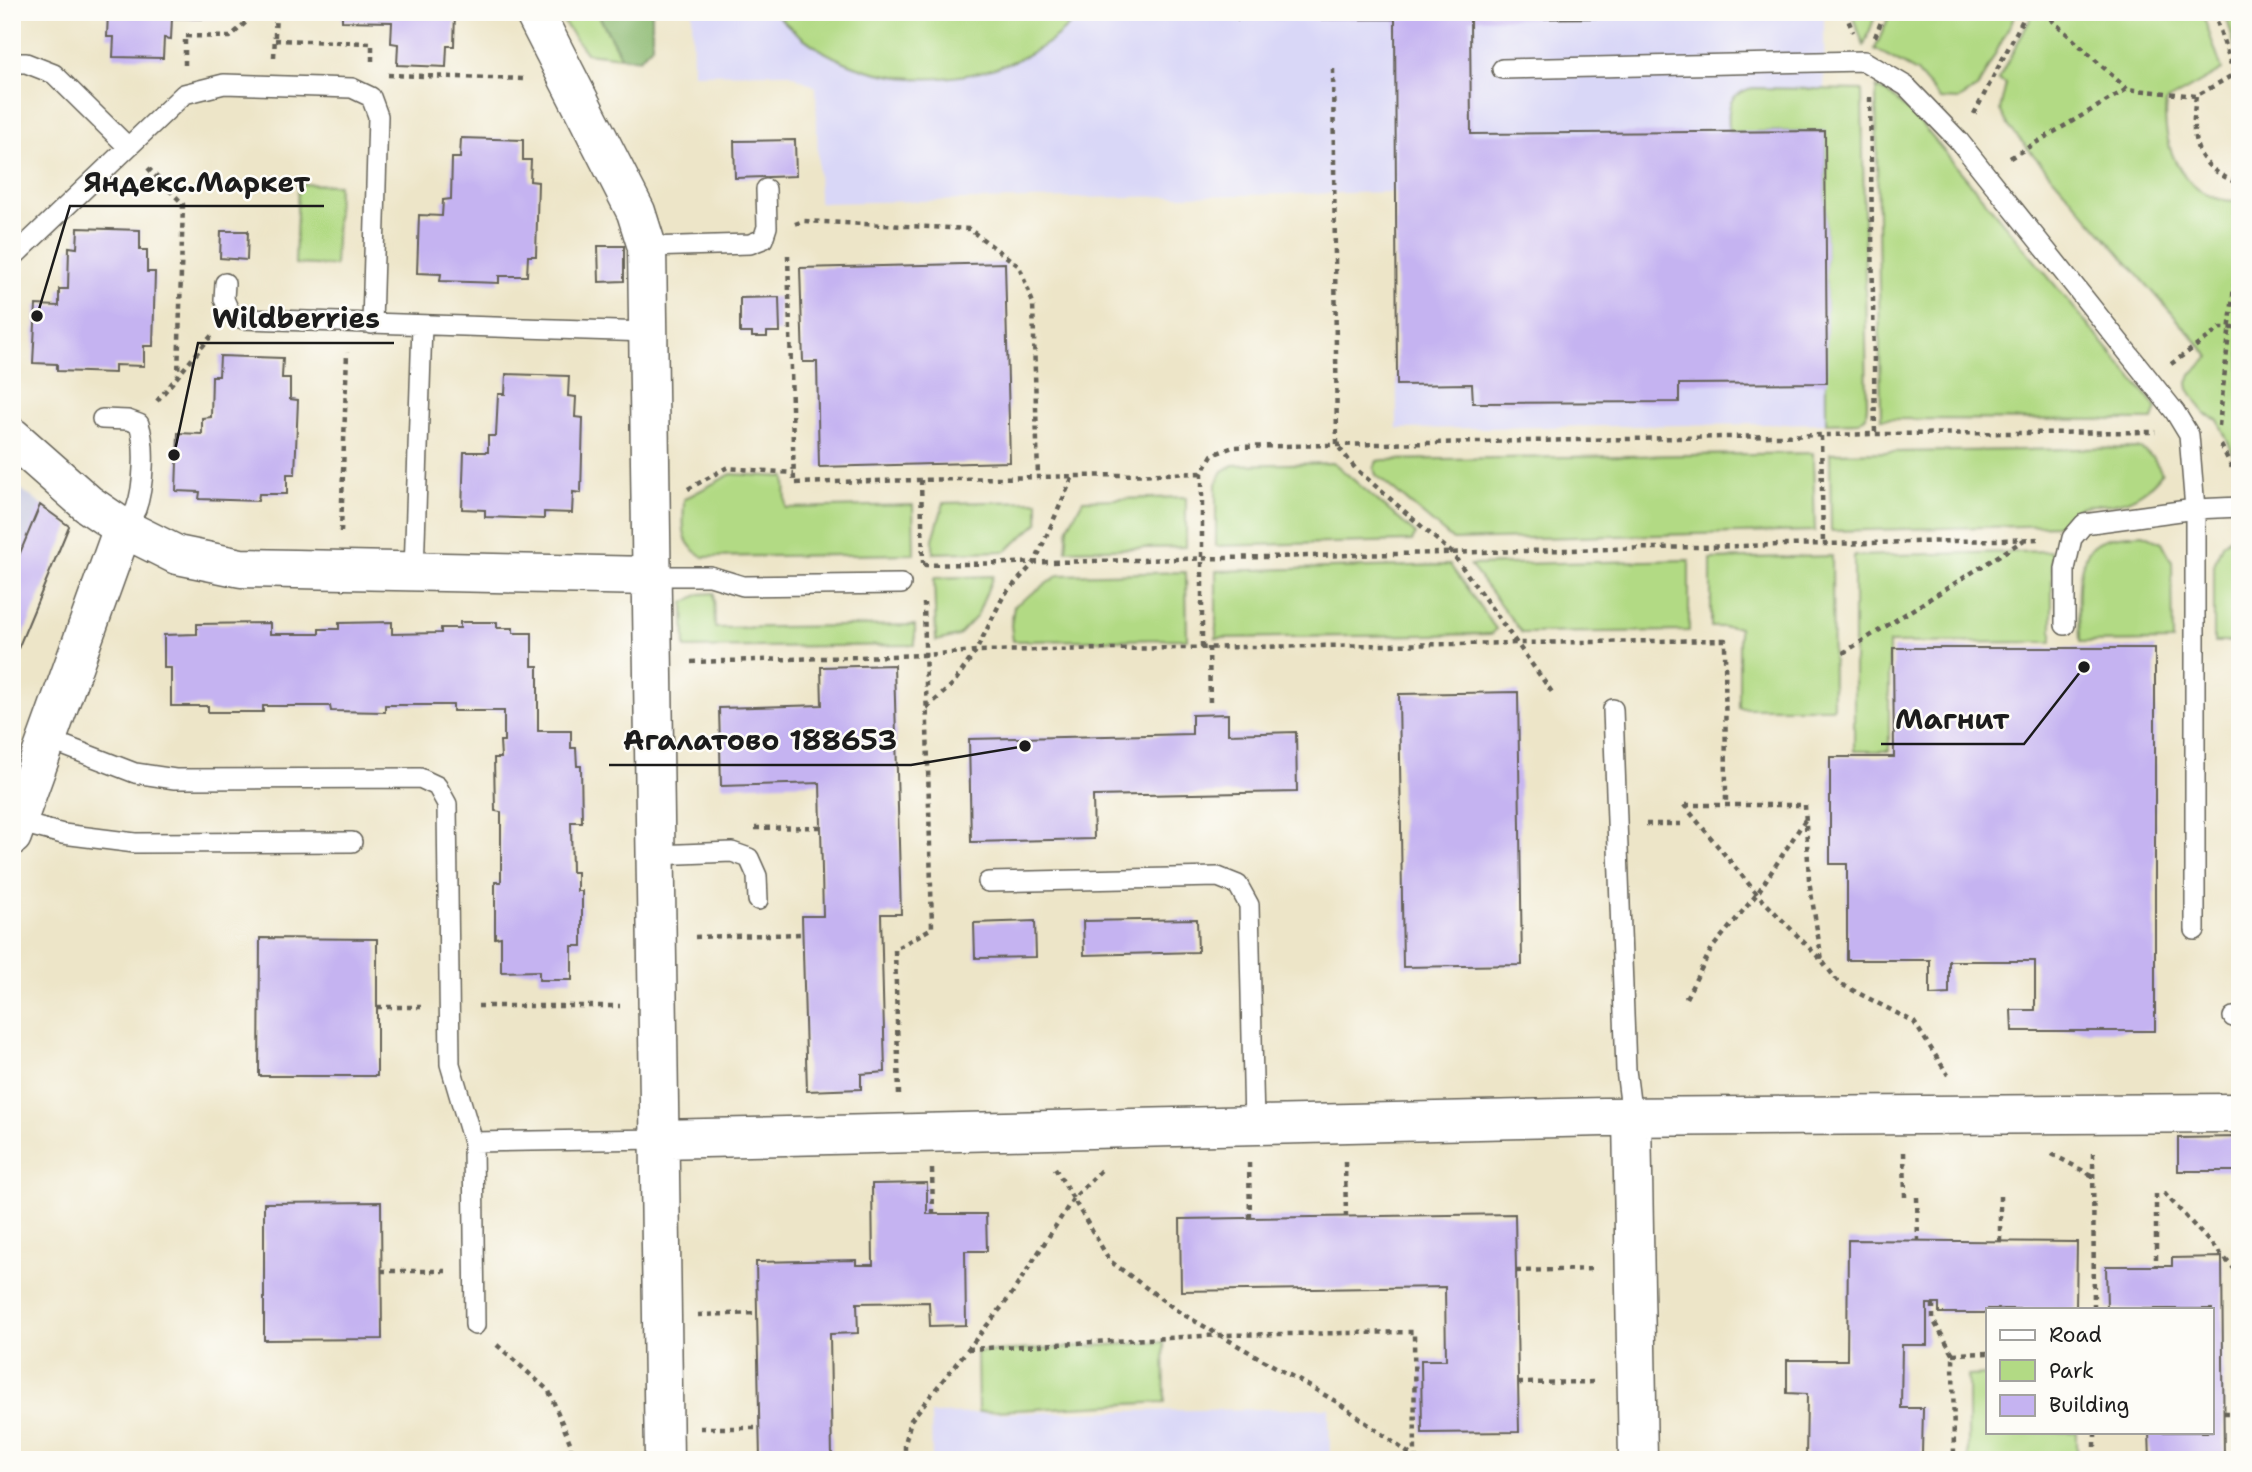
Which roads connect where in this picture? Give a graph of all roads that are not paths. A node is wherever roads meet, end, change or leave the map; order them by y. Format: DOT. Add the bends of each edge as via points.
graph roads {
  1 [pos="534,12"];
  2 [pos="12,63"];
  3 [pos="1502,68"];
  4 [pos="128,147"];
  5 [pos="766,189"];
  6 [pos="647,247"];
  7 [pos="12,258"];
  8 [pos="225,284"];
  9 [pos="372,324"];
  10 [pos="422,325"];
  11 [pos="648,332"];
  12 [pos="102,419"];
  13 [pos="12,437"];
  14 [pos="2240,507"];
  15 [pos="2195,509"];
  16 [pos="123,528"];
  17 [pos="414,572"];
  18 [pos="652,576"];
  19 [pos="901,584"];
  20 [pos="2065,625"];
  21 [pos="1613,709"];
  22 [pos="47,739"];
  23 [pos="15,829"];
  24 [pos="352,842"];
  25 [pos="656,855"];
  26 [pos="988,882"];
  27 [pos="758,900"];
  28 [pos="2195,930"];
  29 [pos="2240,1113"];
  30 [pos="1632,1117"];
  31 [pos="1254,1125"];
  32 [pos="660,1139"];
  33 [pos="473,1142"];
  34 [pos="475,1325"];
  35 [pos="664,1460"];
  36 [pos="1638,1460"];
  1 -- 6 [label="street" via="636,212"];
  2 -- 4 [label="lane" via="26,63 54,74"];
  3 -- 15 [label="lane" via="1864,61 1906,86 1959,141 2175,412 2189,435"];
  4 -- 7 [label="lane"];
  4 -- 9 [label="lane" via="184,94 224,84 352,88 371,97 379,116"];
  5 -- 6 [label="lane" via="762,239 750,244"];
  6 -- 11 [label="street"];
  8 -- 9 [label="lane" via="224,299 230,313 243,319"];
  9 -- 10 [label="lane"];
  10 -- 11 [label="lane"];
  10 -- 17 [label="lane"];
  11 -- 18 [label="street"];
  12 -- 16 [label="lane" via="139,424 143,435 141,489"];
  13 -- 16 [label="street" via="88,504"];
  14 -- 15 [label="lane"];
  15 -- 20 [label="lane" via="2084,524 2072,538 2065,569"];
  15 -- 28 [label="lane"];
  16 -- 17 [label="street" via="177,555 241,568"];
  16 -- 22 [label="street"];
  17 -- 18 [label="street"];
  18 -- 19 [label="lane" via="710,576 743,586"];
  18 -- 25 [label="street"];
  21 -- 30 [label="lane" via="1626,1070"];
  22 -- 23 [label="street"];
  22 -- 33 [label="lane" via="135,773 175,779 420,778 437,786 447,804 450,1064"];
  23 -- 24 [label="lane" via="135,843"];
  25 -- 27 [label="lane" via="732,852 749,858 757,876"];
  25 -- 32 [label="street"];
  26 -- 31 [label="lane" via="1219,877 1238,885 1249,905"];
  29 -- 30 [label="street"];
  30 -- 31 [label="street"];
  30 -- 36 [label="street"];
  31 -- 32 [label="street"];
  32 -- 33 [label="lane"];
  32 -- 35 [label="street"];
  33 -- 34 [label="lane"];
}
